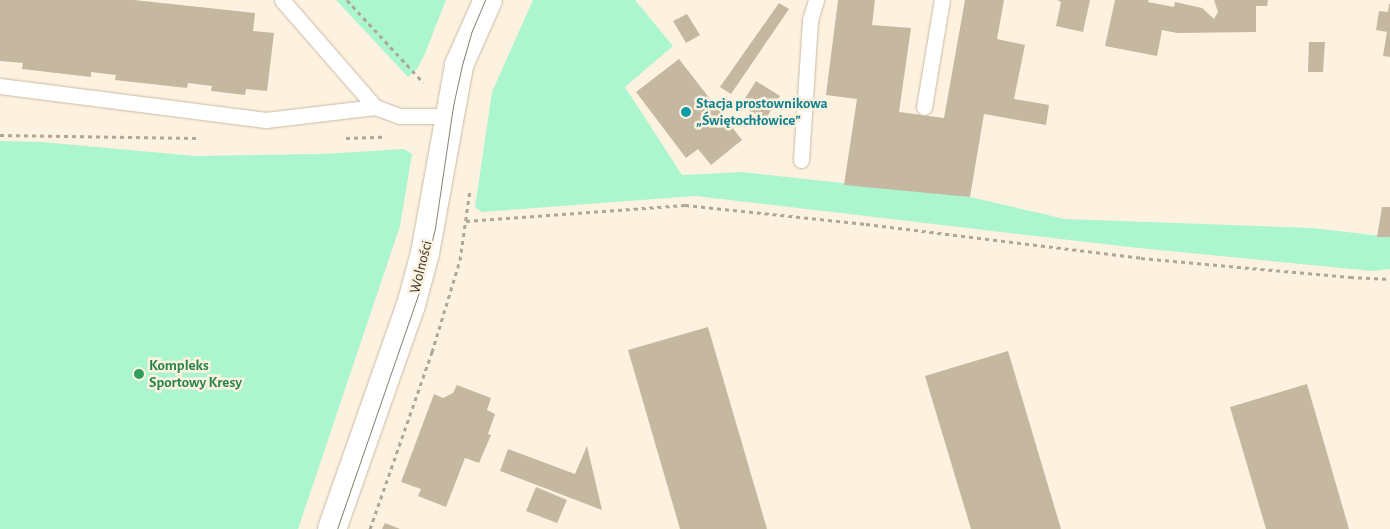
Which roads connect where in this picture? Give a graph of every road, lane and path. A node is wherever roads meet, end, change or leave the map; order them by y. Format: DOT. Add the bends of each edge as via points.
graph roads {
  1 [pos="282,0"];
  2 [pos="347,0"];
  3 [pos="488,0"];
  4 [pos="816,0"];
  5 [pos="942,0"];
  6 [pos="0,86"];
  7 [pos="430,89"];
  8 [pos="375,108"];
  9 [pos="924,108"];
  10 [pos="450,116"];
  11 [pos="801,160"];
  12 [pos="469,202"];
  13 [pos="466,221"];
  14 [pos="1390,279"];
  15 [pos="332,529"];
  16 [pos="370,529"];
  1 -- 8 [label="lane"];
  2 -- 7 [label="path"];
  3 -- 10 [label="street, Wolności" via="459,65"];
  4 -- 11 [label="lane" via="810,20"];
  5 -- 9 [label="lane"];
  6 -- 8 [label="lane" via="266,120"];
  8 -- 10 [label="lane" via="400,116"];
  10 -- 15 [label="street, Wolności" via="425,253 411,305"];
  12 -- 13 [label="path"];
  13 -- 14 [label="path" via="685,205 1141,258"];
  13 -- 16 [label="path" via="460,260 432,352"];
}
